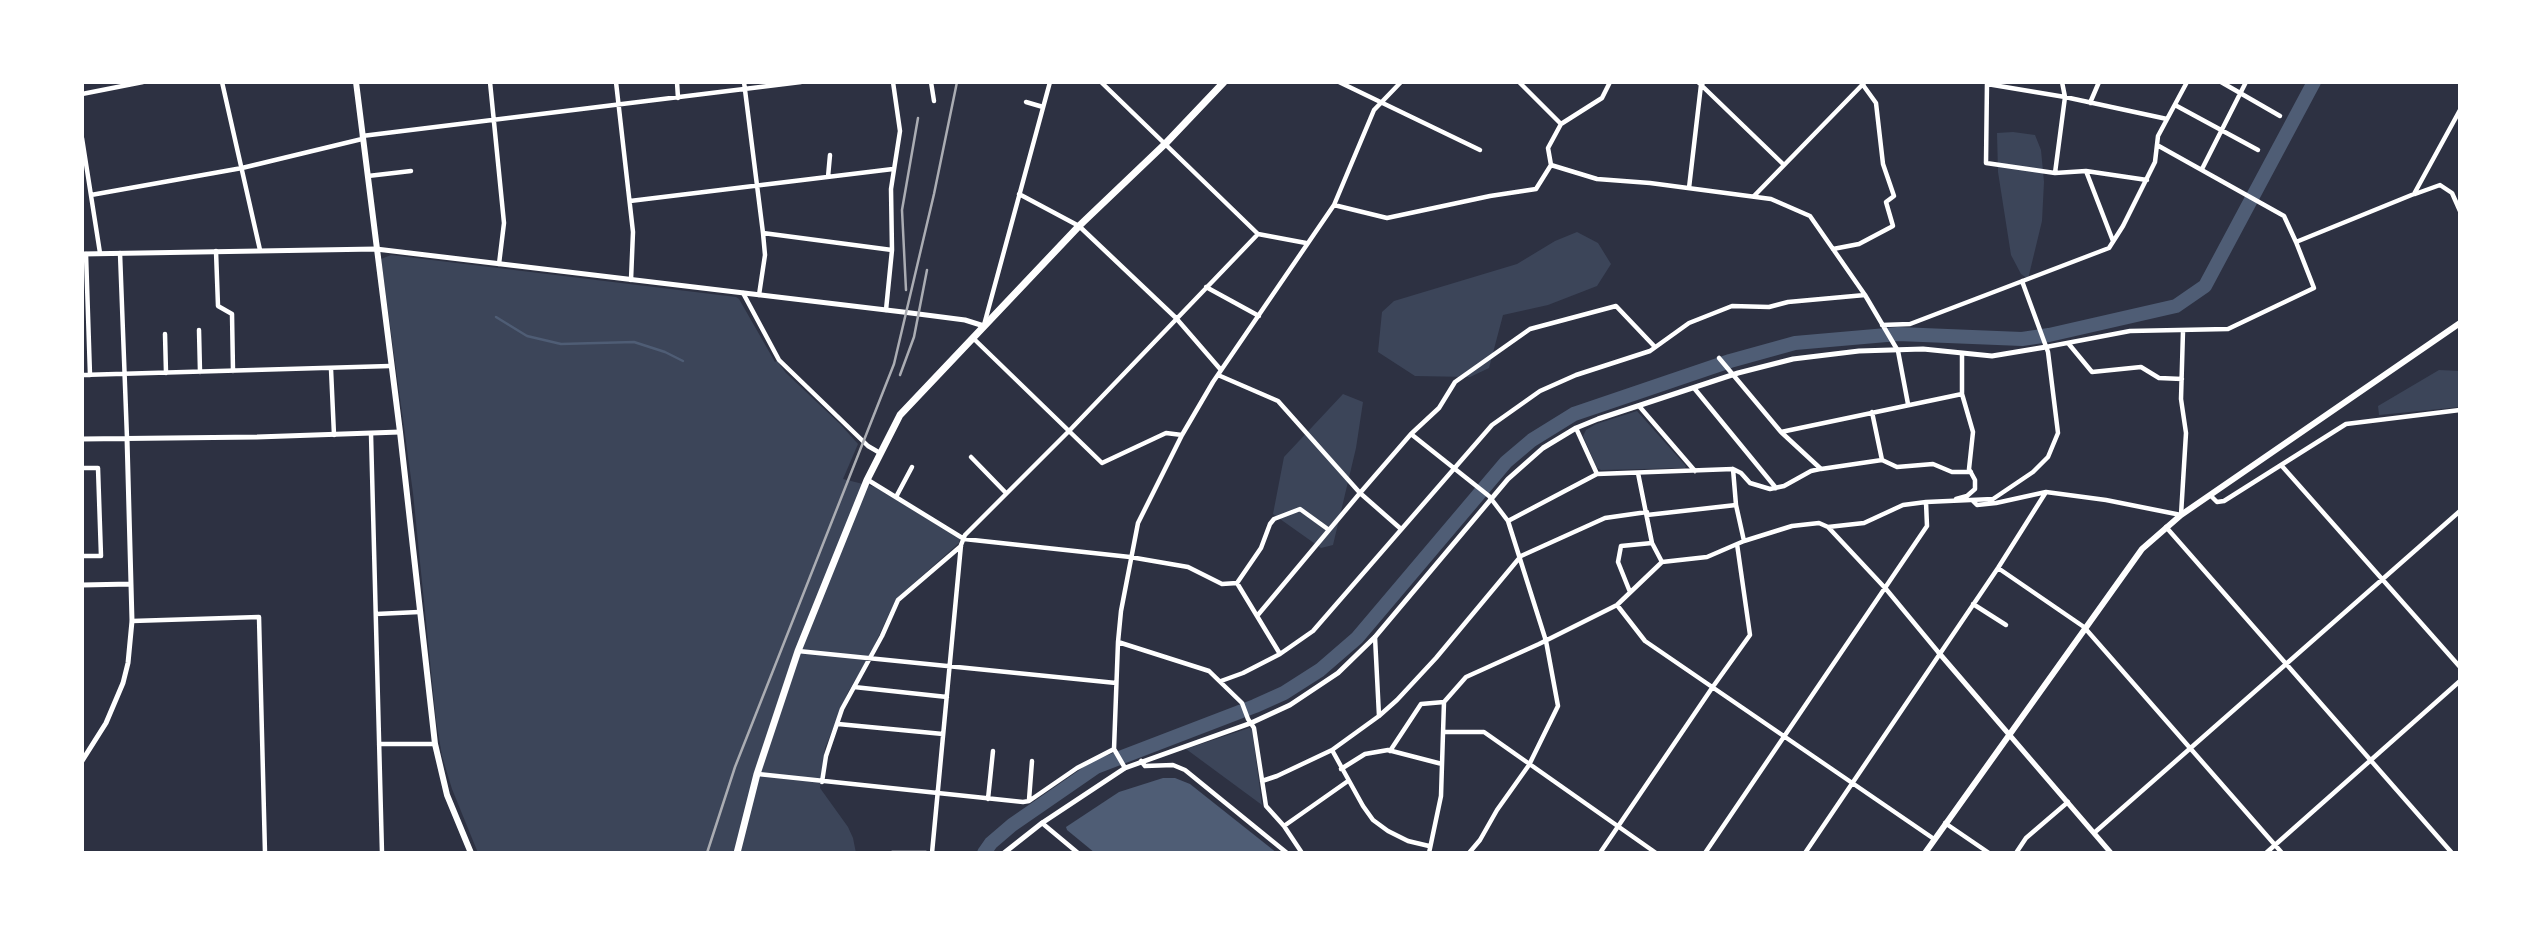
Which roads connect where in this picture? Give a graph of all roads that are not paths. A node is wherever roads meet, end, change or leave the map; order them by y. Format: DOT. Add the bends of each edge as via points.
graph roads {
  1 [pos="142,82"];
  2 [pos="222,82"];
  3 [pos="356,82"];
  4 [pos="490,82"];
  5 [pos="616,82"];
  6 [pos="677,82"];
  7 [pos="744,82"];
  8 [pos="801,82"];
  9 [pos="894,82"];
  10 [pos="931,82"];
  11 [pos="1050,82"];
  12 [pos="1101,82"];
  13 [pos="1224,82"];
  14 [pos="1339,82"];
  15 [pos="1401,82"];
  16 [pos="1519,82"];
  17 [pos="1610,82"];
  18 [pos="2062,82"];
  19 [pos="2099,82"];
  20 [pos="2187,82"];
  21 [pos="2221,82"];
  22 [pos="2246,82"];
  23 [pos="1701,83"];
  24 [pos="1987,83"];
  25 [pos="1864,84"];
  26 [pos="745,89"];
  27 [pos="2240,93"];
  28 [pos="82,94"];
  29 [pos="2065,97"];
  30 [pos="678,98"];
  31 [pos="934,101"];
  32 [pos="1026,102"];
  33 [pos="1382,102"];
  34 [pos="2091,103"];
  35 [pos="618,104"];
  36 [pos="2175,105"];
  37 [pos="1043,107"];
  38 [pos="2460,110"];
  39 [pos="2280,116"];
  40 [pos="2167,119"];
  41 [pos="495,121"];
  42 [pos="1561,124"];
  43 [pos="2221,130"];
  44 [pos="362,137"];
  45 [pos="82,138"];
  46 [pos="1166,143"];
  47 [pos="2157,144"];
  48 [pos="1480,150"];
  49 [pos="2258,150"];
  50 [pos="830,155"];
  51 [pos="1551,165"];
  52 [pos="1784,165"];
  53 [pos="242,168"];
  54 [pos="893,169"];
  55 [pos="2202,169"];
  56 [pos="411,171"];
  57 [pos="2086,171"];
  58 [pos="2056,173"];
  59 [pos="367,176"];
  60 [pos="828,177"];
  61 [pos="2147,180"];
  62 [pos="756,186"];
  63 [pos="1689,188"];
  64 [pos="1019,194"];
  65 [pos="2414,194"];
  66 [pos="91,195"];
  67 [pos="1753,197"];
  68 [pos="630,201"];
  69 [pos="1334,205"];
  70 [pos="2460,211"];
  71 [pos="1080,226"];
  72 [pos="763,233"];
  73 [pos="1258,234"];
  74 [pos="2114,242"];
  75 [pos="2296,242"];
  76 [pos="1307,243"];
  77 [pos="376,249"];
  78 [pos="1833,249"];
  79 [pos="260,250"];
  80 [pos="892,250"];
  81 [pos="216,251"];
  82 [pos="100,253"];
  83 [pos="120,253"];
  84 [pos="84,254"];
  85 [pos="499,264"];
  86 [pos="631,280"];
  87 [pos="2022,281"];
  88 [pos="1206,287"];
  89 [pos="743,293"];
  90 [pos="759,295"];
  91 [pos="1865,295"];
  92 [pos="886,310"];
  93 [pos="1259,316"];
  94 [pos="1176,318"];
  95 [pos="2460,324"];
  96 [pos="984,326"];
  97 [pos="1883,326"];
  98 [pos="199,330"];
  99 [pos="2183,331"];
  100 [pos="165,334"];
  101 [pos="972,338"];
  102 [pos="2068,343"];
  103 [pos="2046,345"];
  104 [pos="1655,347"];
  105 [pos="1897,348"];
  106 [pos="1962,354"];
  107 [pos="1719,358"];
  108 [pos="390,366"];
  109 [pos="331,369"];
  110 [pos="233,370"];
  111 [pos="200,372"];
  112 [pos="1220,372"];
  113 [pos="166,373"];
  114 [pos="90,374"];
  115 [pos="124,374"];
  116 [pos="1731,374"];
  117 [pos="82,375"];
  118 [pos="2182,379"];
  119 [pos="1694,388"];
  120 [pos="1962,394"];
  121 [pos="1909,404"];
  122 [pos="1639,406"];
  123 [pos="2460,410"];
  124 [pos="1872,412"];
  125 [pos="1576,428"];
  126 [pos="1069,431"];
  127 [pos="400,432"];
  128 [pos="1781,432"];
  129 [pos="371,434"];
  130 [pos="334,435"];
  131 [pos="1182,435"];
  132 [pos="1411,435"];
  133 [pos="127,438"];
  134 [pos="82,439"];
  135 [pos="880,453"];
  136 [pos="971,457"];
  137 [pos="1882,460"];
  138 [pos="2281,465"];
  139 [pos="912,467"];
  140 [pos="82,468"];
  141 [pos="1453,468"];
  142 [pos="1733,469"];
  143 [pos="1821,469"];
  144 [pos="1695,471"];
  145 [pos="1638,472"];
  146 [pos="1971,472"];
  147 [pos="1597,474"];
  148 [pos="867,480"];
  149 [pos="1776,488"];
  150 [pos="2046,492"];
  151 [pos="1006,493"];
  152 [pos="1360,493"];
  153 [pos="2209,495"];
  154 [pos="895,496"];
  155 [pos="1490,498"];
  156 [pos="1972,500"];
  157 [pos="1948,501"];
  158 [pos="1926,502"];
  159 [pos="1736,505"];
  160 [pos="2460,512"];
  161 [pos="1646,514"];
  162 [pos="2181,515"];
  163 [pos="1508,522"];
  164 [pos="2166,526"];
  165 [pos="1828,527"];
  166 [pos="1401,529"];
  167 [pos="1329,530"];
  168 [pos="1744,541"];
  169 [pos="962,542"];
  170 [pos="1652,543"];
  171 [pos="1737,544"];
  172 [pos="82,556"];
  173 [pos="1521,556"];
  174 [pos="1130,557"];
  175 [pos="1662,562"];
  176 [pos="1998,568"];
  177 [pos="2383,579"];
  178 [pos="1237,583"];
  179 [pos="131,584"];
  180 [pos="82,585"];
  181 [pos="1886,589"];
  182 [pos="1630,592"];
  183 [pos="1973,604"];
  184 [pos="1617,605"];
  185 [pos="419,612"];
  186 [pos="376,614"];
  187 [pos="1257,616"];
  188 [pos="132,621"];
  189 [pos="2006,625"];
  190 [pos="2084,627"];
  191 [pos="1375,637"];
  192 [pos="1546,640"];
  193 [pos="1118,642"];
  194 [pos="797,651"];
  195 [pos="1939,653"];
  196 [pos="1280,654"];
  197 [pos="871,658"];
  198 [pos="2286,664"];
  199 [pos="950,667"];
  200 [pos="2460,667"];
  201 [pos="1221,681"];
  202 [pos="2460,681"];
  203 [pos="1116,683"];
  204 [pos="854,687"];
  205 [pos="1712,688"];
  206 [pos="947,697"];
  207 [pos="1444,702"];
  208 [pos="1378,716"];
  209 [pos="1250,721"];
  210 [pos="838,724"];
  211 [pos="1443,732"];
  212 [pos="943,734"];
  213 [pos="2008,734"];
  214 [pos="1784,737"];
  215 [pos="379,744"];
  216 [pos="435,744"];
  217 [pos="2190,748"];
  218 [pos="1115,750"];
  219 [pos="1332,750"];
  220 [pos="993,751"];
  221 [pos="1390,751"];
  222 [pos="82,761"];
  223 [pos="1032,761"];
  224 [pos="1141,761"];
  225 [pos="2372,761"];
  226 [pos="1442,764"];
  227 [pos="1122,765"];
  228 [pos="1529,765"];
  229 [pos="1341,769"];
  230 [pos="757,774"];
  231 [pos="1262,780"];
  232 [pos="1348,781"];
  233 [pos="822,782"];
  234 [pos="1853,783"];
  235 [pos="937,794"];
  236 [pos="988,799"];
  237 [pos="1029,801"];
  238 [pos="2068,802"];
  239 [pos="1042,823"];
  240 [pos="1945,823"];
  241 [pos="1284,826"];
  242 [pos="1618,826"];
  243 [pos="2094,833"];
  244 [pos="1934,839"];
  245 [pos="2275,845"];
  246 [pos="1429,850"];
  247 [pos="265,853"];
  248 [pos="382,853"];
  249 [pos="471,853"];
  250 [pos="737,853"];
  251 [pos="893,853"];
  252 [pos="926,853"];
  253 [pos="932,853"];
  254 [pos="1004,853"];
  255 [pos="1078,853"];
  256 [pos="1287,853"];
  257 [pos="1302,853"];
  258 [pos="1469,853"];
  259 [pos="1600,853"];
  260 [pos="1657,853"];
  261 [pos="1705,853"];
  262 [pos="1805,853"];
  263 [pos="1925,853"];
  264 [pos="1989,853"];
  265 [pos="2017,853"];
  266 [pos="2111,853"];
  267 [pos="2266,853"];
  268 [pos="2282,853"];
  269 [pos="2452,853"];
  1 -- 28 [label="street"];
  2 -- 53 [label="street"];
  3 -- 44 [label="main road"];
  4 -- 41 [label="street"];
  5 -- 35 [label="street"];
  6 -- 30 [label="street"];
  7 -- 26 [label="street"];
  8 -- 26 [label="street"];
  9 -- 54 [label="street" via="900,131"];
  10 -- 31 [label="street"];
  11 -- 37 [label="street"];
  12 -- 46 [label="street"];
  13 -- 46 [label="highway"];
  14 -- 33 [label="street"];
  15 -- 33 [label="street"];
  16 -- 42 [label="street"];
  17 -- 42 [label="street" via="1602,97"];
  18 -- 29 [label="street"];
  19 -- 34 [label="street"];
  20 -- 36 [label="street"];
  21 -- 27 [label="street"];
  22 -- 27 [label="street"];
  23 -- 52 [label="street"];
  23 -- 63 [label="street"];
  24 -- 29 [label="street"];
  24 -- 58 [label="street" via="1986,163"];
  25 -- 52 [label="street"];
  25 -- 78 [label="street" via="1876,103 1882,164 1894,196 1886,202 1893,226 1859,244"];
  26 -- 30 [label="street"];
  26 -- 62 [label="street"];
  27 -- 39 [label="street"];
  27 -- 43 [label="street"];
  29 -- 34 [label="street"];
  29 -- 58 [label="street"];
  30 -- 35 [label="street"];
  32 -- 37 [label="street"];
  33 -- 48 [label="street"];
  33 -- 69 [label="street" via="1374,110"];
  34 -- 40 [label="street"];
  35 -- 41 [label="street"];
  35 -- 68 [label="street"];
  36 -- 40 [label="street"];
  36 -- 43 [label="street"];
  37 -- 64 [label="street"];
  38 -- 65 [label="street"];
  40 -- 47 [label="street"];
  41 -- 44 [label="street"];
  41 -- 85 [label="street" via="504,223"];
  42 -- 51 [label="street" via="1548,148"];
  43 -- 49 [label="street"];
  43 -- 55 [label="street"];
  44 -- 53 [label="street"];
  44 -- 59 [label="main road"];
  45 -- 66 [label="street"];
  46 -- 71 [label="highway"];
  46 -- 73 [label="street"];
  47 -- 55 [label="street"];
  47 -- 61 [label="street"];
  50 -- 60 [label="street"];
  51 -- 63 [label="street" via="1597,179"];
  51 -- 69 [label="street" via="1536,190 1387,218"];
  52 -- 67 [label="street"];
  53 -- 66 [label="street"];
  53 -- 79 [label="street"];
  54 -- 60 [label="street"];
  54 -- 80 [label="street"];
  55 -- 75 [label="street" via="2284,216"];
  56 -- 59 [label="street"];
  57 -- 58 [label="street"];
  57 -- 61 [label="street"];
  57 -- 74 [label="street"];
  59 -- 77 [label="main road"];
  60 -- 62 [label="street"];
  61 -- 74 [label="street"];
  62 -- 68 [label="street"];
  62 -- 72 [label="street"];
  63 -- 67 [label="street"];
  64 -- 71 [label="street"];
  64 -- 96 [label="street"];
  65 -- 70 [label="street" via="2440,185 2452,193"];
  65 -- 75 [label="street"];
  66 -- 82 [label="street"];
  67 -- 78 [label="street" via="1772,199 1810,216"];
  68 -- 86 [label="street"];
  69 -- 76 [label="street"];
  71 -- 94 [label="street"];
  71 -- 96 [label="highway"];
  72 -- 80 [label="street"];
  72 -- 90 [label="street"];
  73 -- 76 [label="street"];
  73 -- 88 [label="street"];
  74 -- 87 [label="street" via="2103,252"];
  75 -- 99 [label="street" via="2314,288 2228,329"];
  76 -- 93 [label="street"];
  77 -- 79 [label="street"];
  77 -- 85 [label="street"];
  77 -- 108 [label="main road"];
  78 -- 91 [label="street"];
  79 -- 81 [label="street"];
  80 -- 92 [label="street"];
  81 -- 83 [label="street"];
  81 -- 110 [label="street" via="218,306 232,314"];
  82 -- 83 [label="street"];
  82 -- 84 [label="street"];
  83 -- 115 [label="street"];
  84 -- 114 [label="street"];
  85 -- 86 [label="street"];
  86 -- 89 [label="street"];
  87 -- 97 [label="street" via="1910,324"];
  87 -- 103 [label="street"];
  88 -- 93 [label="street"];
  88 -- 94 [label="street"];
  89 -- 90 [label="street"];
  89 -- 135 [label="street" via="779,360"];
  90 -- 92 [label="street"];
  91 -- 97 [label="street"];
  91 -- 104 [label="street" via="1769,307 1732,306 1689,323"];
  92 -- 96 [label="street"];
  93 -- 112 [label="street"];
  94 -- 112 [label="street"];
  94 -- 126 [label="street"];
  95 -- 153 [label="main road"];
  96 -- 101 [label="highway"];
  97 -- 105 [label="street"];
  98 -- 111 [label="street"];
  99 -- 102 [label="street" via="2130,331"];
  99 -- 118 [label="street"];
  100 -- 113 [label="street"];
  101 -- 126 [label="street"];
  101 -- 135 [label="highway" via="900,415"];
  102 -- 103 [label="street"];
  102 -- 118 [label="street" via="2092,372 2141,367 2159,378"];
  103 -- 106 [label="street" via="1992,356"];
  103 -- 156 [label="street" via="2057,433 2053,450 2039,467 1993,499"];
  104 -- 132 [label="street" via="1616,306 1530,329 1455,382 1439,408"];
  104 -- 141 [label="street" via="1540,391 1492,425"];
  105 -- 106 [label="street"];
  105 -- 116 [label="street" via="1793,359"];
  105 -- 121 [label="street"];
  106 -- 120 [label="street"];
  107 -- 116 [label="street"];
  108 -- 109 [label="street"];
  108 -- 127 [label="main road"];
  109 -- 110 [label="street"];
  109 -- 130 [label="street"];
  110 -- 111 [label="street"];
  111 -- 113 [label="street"];
  112 -- 131 [label="street"];
  112 -- 152 [label="street" via="1278,401"];
  113 -- 115 [label="street"];
  114 -- 115 [label="street"];
  114 -- 117 [label="street"];
  115 -- 133 [label="street"];
  116 -- 119 [label="street"];
  116 -- 128 [label="street"];
  118 -- 162 [label="street" via="2186,433"];
  119 -- 122 [label="street"];
  119 -- 149 [label="street"];
  120 -- 121 [label="street"];
  120 -- 146 [label="street" via="1973,432"];
  121 -- 124 [label="street"];
  122 -- 125 [label="street"];
  122 -- 144 [label="street"];
  123 -- 138 [label="street" via="2346,424"];
  124 -- 128 [label="street"];
  124 -- 137 [label="street"];
  125 -- 147 [label="street"];
  125 -- 155 [label="street" via="1531,458"];
  126 -- 131 [label="street" via="1102,463 1167,433"];
  126 -- 151 [label="street"];
  127 -- 129 [label="street"];
  127 -- 185 [label="main road"];
  128 -- 143 [label="street"];
  129 -- 130 [label="street"];
  129 -- 186 [label="street"];
  130 -- 133 [label="street"];
  131 -- 174 [label="street" via="1138,523"];
  132 -- 141 [label="street"];
  132 -- 152 [label="street"];
  133 -- 134 [label="street"];
  133 -- 179 [label="street"];
  135 -- 148 [label="highway"];
  136 -- 151 [label="street"];
  137 -- 143 [label="street"];
  137 -- 146 [label="street" via="1897,467 1933,464 1952,472"];
  138 -- 153 [label="street" via="2220,502"];
  138 -- 177 [label="street"];
  139 -- 154 [label="street"];
  140 -- 172 [label="street" via="98,468 101,556"];
  141 -- 155 [label="street"];
  141 -- 166 [label="street"];
  142 -- 144 [label="street"];
  142 -- 149 [label="street" via="1753,485"];
  142 -- 159 [label="street"];
  143 -- 149 [label="street"];
  144 -- 145 [label="street"];
  145 -- 147 [label="street"];
  145 -- 161 [label="street"];
  146 -- 157 [label="street" via="1975,489"];
  147 -- 163 [label="street"];
  148 -- 154 [label="street"];
  148 -- 194 [label="highway"];
  150 -- 156 [label="street" via="1996,503 1976,505"];
  150 -- 162 [label="street"];
  150 -- 176 [label="street"];
  151 -- 169 [label="street"];
  152 -- 166 [label="street"];
  152 -- 167 [label="street"];
  153 -- 162 [label="main road"];
  154 -- 169 [label="street"];
  155 -- 163 [label="street"];
  155 -- 191 [label="street"];
  156 -- 157 [label="street"];
  157 -- 158 [label="street"];
  158 -- 165 [label="street" via="1903,505 1864,523"];
  158 -- 181 [label="street" via="1927,526"];
  159 -- 161 [label="street"];
  159 -- 168 [label="street"];
  160 -- 177 [label="street"];
  161 -- 170 [label="street"];
  161 -- 173 [label="street" via="1605,518"];
  162 -- 164 [label="main road"];
  163 -- 173 [label="street"];
  164 -- 190 [label="main road" via="2142,549"];
  164 -- 198 [label="street"];
  165 -- 168 [label="street" via="1819,523 1792,526"];
  165 -- 181 [label="street"];
  166 -- 196 [label="street" via="1327,617"];
  167 -- 178 [label="street" via="1300,509 1275,519"];
  167 -- 187 [label="street"];
  168 -- 171 [label="street"];
  169 -- 174 [label="street"];
  169 -- 197 [label="street" via="898,600"];
  169 -- 199 [label="street"];
  170 -- 175 [label="street"];
  170 -- 182 [label="street" via="1621,546 1618,562"];
  171 -- 175 [label="street" via="1707,557"];
  171 -- 205 [label="street" via="1751,635"];
  173 -- 192 [label="street"];
  173 -- 208 [label="street" via="1436,658"];
  174 -- 178 [label="street" via="1188,567 1222,584"];
  174 -- 193 [label="street"];
  175 -- 182 [label="street"];
  176 -- 183 [label="street"];
  176 -- 190 [label="street"];
  177 -- 198 [label="street"];
  177 -- 200 [label="street"];
  178 -- 187 [label="street"];
  179 -- 180 [label="street"];
  179 -- 188 [label="street"];
  181 -- 195 [label="street"];
  181 -- 214 [label="street"];
  182 -- 184 [label="street"];
  183 -- 189 [label="street"];
  183 -- 195 [label="street"];
  184 -- 192 [label="street"];
  184 -- 205 [label="street" via="1645,641"];
  185 -- 186 [label="street"];
  185 -- 216 [label="main road"];
  186 -- 215 [label="street"];
  187 -- 196 [label="street"];
  188 -- 222 [label="street" via="123,683 106,723"];
  188 -- 247 [label="street" via="259,617"];
  190 -- 213 [label="main road"];
  190 -- 217 [label="street"];
  191 -- 208 [label="street"];
  191 -- 209 [label="street" via="1317,689"];
  192 -- 207 [label="street" via="1466,677"];
  192 -- 228 [label="street" via="1558,706"];
  193 -- 201 [label="street" via="1209,671"];
  193 -- 203 [label="street"];
  194 -- 197 [label="street"];
  194 -- 230 [label="highway"];
  195 -- 213 [label="street"];
  195 -- 234 [label="street"];
  196 -- 201 [label="street"];
  197 -- 199 [label="street"];
  197 -- 204 [label="street"];
  198 -- 217 [label="street"];
  198 -- 225 [label="street"];
  199 -- 203 [label="street"];
  199 -- 206 [label="street"];
  201 -- 209 [label="street" via="1242,703"];
  202 -- 225 [label="street"];
  203 -- 218 [label="street"];
  204 -- 206 [label="street"];
  204 -- 210 [label="street"];
  205 -- 214 [label="street"];
  205 -- 242 [label="street"];
  206 -- 212 [label="street"];
  207 -- 211 [label="street"];
  207 -- 221 [label="street" via="1421,704"];
  208 -- 219 [label="street"];
  209 -- 224 [label="street"];
  209 -- 231 [label="street"];
  210 -- 212 [label="street"];
  210 -- 233 [label="street"];
  211 -- 226 [label="street"];
  211 -- 228 [label="street" via="1484,732"];
  212 -- 235 [label="street"];
  213 -- 238 [label="street"];
  213 -- 240 [label="main road"];
  214 -- 234 [label="street"];
  214 -- 261 [label="street"];
  215 -- 216 [label="street"];
  215 -- 248 [label="street"];
  216 -- 249 [label="main road" via="447,795"];
  217 -- 243 [label="street"];
  217 -- 245 [label="street"];
  218 -- 227 [label="street"];
  218 -- 237 [label="street" via="1077,768"];
  219 -- 229 [label="street"];
  219 -- 231 [label="street"];
  220 -- 236 [label="street"];
  221 -- 226 [label="street"];
  221 -- 229 [label="street" via="1365,754"];
  223 -- 237 [label="street"];
  224 -- 227 [label="street"];
  224 -- 256 [label="street" via="1145,766 1173,765 1185,770"];
  225 -- 245 [label="street"];
  225 -- 269 [label="street"];
  226 -- 246 [label="street" via="1441,796"];
  227 -- 239 [label="street"];
  228 -- 242 [label="street"];
  228 -- 258 [label="street"];
  229 -- 232 [label="street"];
  230 -- 233 [label="street"];
  230 -- 250 [label="highway"];
  231 -- 241 [label="street" via="1266,806"];
  232 -- 241 [label="street"];
  232 -- 246 [label="street" via="1381,825"];
  233 -- 235 [label="street"];
  234 -- 244 [label="street"];
  234 -- 262 [label="street"];
  235 -- 236 [label="street"];
  235 -- 253 [label="street"];
  236 -- 237 [label="street"];
  238 -- 243 [label="street"];
  238 -- 265 [label="street" via="2026,838"];
  239 -- 254 [label="street"];
  239 -- 255 [label="street"];
  240 -- 244 [label="main road"];
  240 -- 264 [label="street"];
  241 -- 257 [label="street"];
  242 -- 259 [label="street"];
  242 -- 260 [label="street"];
  243 -- 266 [label="street"];
  244 -- 263 [label="main road"];
  245 -- 267 [label="street"];
  245 -- 268 [label="street"];
  251 -- 252 [label="street"];
}
